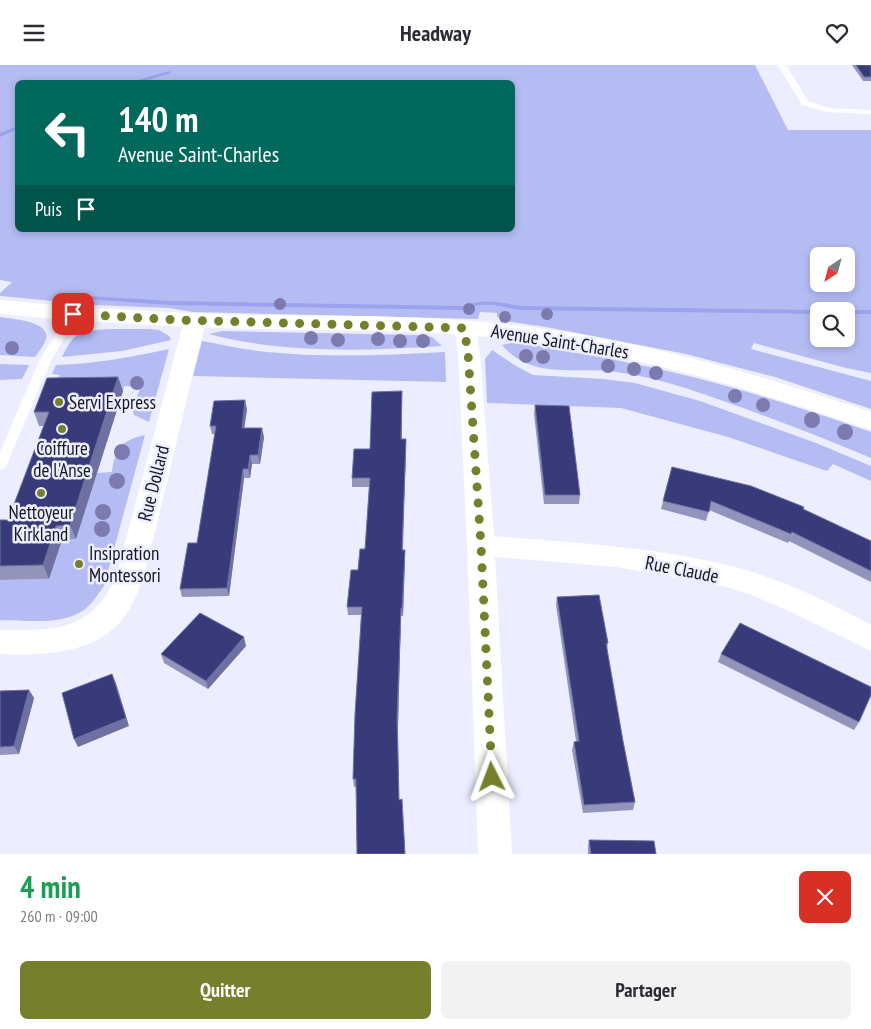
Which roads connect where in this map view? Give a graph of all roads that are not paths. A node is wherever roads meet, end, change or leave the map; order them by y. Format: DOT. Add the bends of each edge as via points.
graph roads {
  1 [pos="782,65"];
  2 [pos="871,112"];
  3 [pos="0,307"];
  4 [pos="73,314"];
  5 [pos="195,320"];
  6 [pos="464,328"];
  7 [pos="871,421"];
  8 [pos="0,466"];
  9 [pos="481,545"];
  10 [pos="871,639"];
  11 [pos="0,642"];
  12 [pos="496,854"];
  1 -- 2 [label="lane" via="805,103 827,110"];
  3 -- 4 [label="street, Avenue Saint-Charles"];
  4 -- 5 [label="street, Avenue Saint-Charles"];
  4 -- 8 [label="lane" via="45,361"];
  5 -- 6 [label="street, Avenue Saint-Charles"];
  5 -- 11 [label="street, Rue Dollard" via="130,577 120,602 96,627 73,637 51,642"];
  6 -- 7 [label="street, Avenue Saint-Charles" via="564,340 674,361 772,387"];
  6 -- 9 [label="street"];
  9 -- 10 [label="street, Rue Claude" via="637,560 714,574 780,595"];
  9 -- 12 [label="street"];
}
